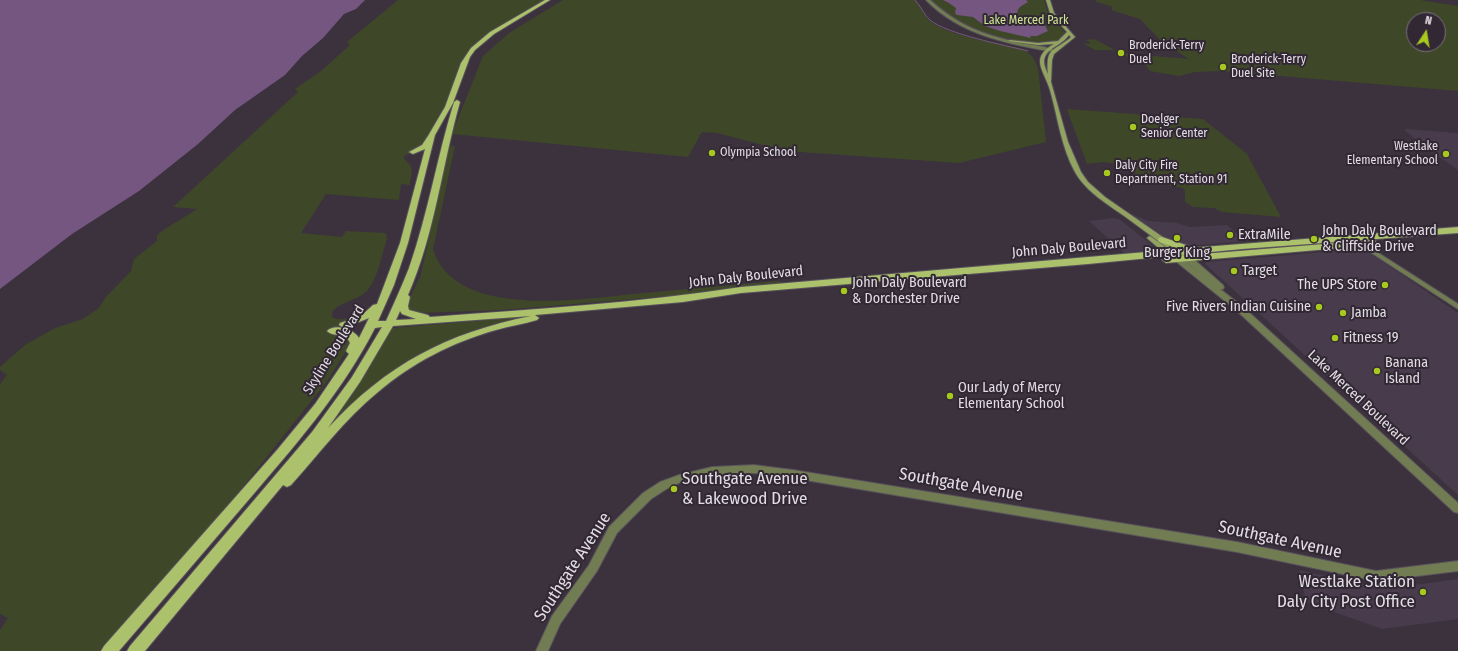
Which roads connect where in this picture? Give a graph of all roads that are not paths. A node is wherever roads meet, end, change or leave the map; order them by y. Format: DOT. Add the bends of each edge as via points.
graph roads {
  1 [pos="928,0"];
  2 [pos="1048,0"];
  3 [pos="550,2"];
  4 [pos="1069,32"];
  5 [pos="1010,40"];
  6 [pos="1061,41"];
  7 [pos="1047,50"];
  8 [pos="1054,51"];
  9 [pos="1049,82"];
  10 [pos="447,133"];
  11 [pos="432,135"];
  12 [pos="428,151"];
  13 [pos="424,164"];
  14 [pos="438,169"];
  15 [pos="1092,189"];
  16 [pos="1112,205"];
  17 [pos="1116,214"];
  18 [pos="1130,217"];
  19 [pos="1458,230"];
  20 [pos="1458,236"];
  21 [pos="1352,238"];
  22 [pos="1162,240"];
  23 [pos="1366,244"];
  24 [pos="1248,246"];
  25 [pos="1178,256"];
  26 [pos="409,281"];
  27 [pos="391,282"];
  28 [pos="1458,306"];
  29 [pos="578,309"];
  30 [pos="475,317"];
  31 [pos="389,324"];
  32 [pos="344,325"];
  33 [pos="371,325"];
  34 [pos="332,331"];
  35 [pos="340,376"];
  36 [pos="1458,509"];
  37 [pos="229,540"];
  38 [pos="1458,566"];
  39 [pos="109,651"];
  40 [pos="135,651"];
  41 [pos="542,651"];
  1 -- 5 [label="street" via="962,26"];
  2 -- 4 [label="main road" via="1052,13"];
  3 -- 10 [label="main road, Skyline Boulevard" via="498,36 477,54 467,71"];
  3 -- 11 [label="main road, Skyline Boulevard" via="490,35 472,50 464,63 450,104"];
  4 -- 6 [label="main road"];
  4 -- 8 [label="main road" via="1073,36 1072,39"];
  5 -- 6 [label="main road" via="1038,44"];
  5 -- 7 [label="street"];
  6 -- 7 [label="main road"];
  7 -- 8 [label="street"];
  7 -- 9 [label="main road, Lake Merced Boulevard" via="1042,62"];
  8 -- 9 [label="main road, Lake Merced Boulevard" via="1049,60"];
  9 -- 15 [label="main road, Lake Merced Boulevard" via="1074,162 1080,175"];
  10 -- 12 [label="main road" via="441,146"];
  10 -- 14 [label="main road, Skyline Boulevard"];
  11 -- 12 [label="main road, Skyline Boulevard"];
  11 -- 13 [label="main road" via="425,146 413,152 421,154"];
  12 -- 13 [label="main road, Skyline Boulevard"];
  12 -- 14 [label="main road" via="439,154"];
  13 -- 27 [label="main road, Skyline Boulevard"];
  14 -- 26 [label="main road, Skyline Boulevard" via="420,247"];
  15 -- 16 [label="main road, Lake Merced Boulevard"];
  15 -- 17 [label="main road, Lake Merced Boulevard" via="1100,201"];
  16 -- 17 [label="main road"];
  16 -- 18 [label="main road, Lake Merced Boulevard"];
  17 -- 18 [label="main road"];
  17 -- 25 [label="main road, Lake Merced Boulevard"];
  18 -- 22 [label="main road, Lake Merced Boulevard"];
  19 -- 21 [label="main road, John Daly Boulevard"];
  20 -- 23 [label="main road, John Daly Boulevard"];
  21 -- 23 [label="street"];
  21 -- 24 [label="main road, John Daly Boulevard"];
  22 -- 24 [label="main road" via="1174,246 1189,248"];
  22 -- 25 [label="main road, Lake Merced Boulevard"];
  23 -- 25 [label="main road, John Daly Boulevard"];
  23 -- 28 [label="street"];
  24 -- 25 [label="main road, John Daly Boulevard"];
  25 -- 29 [label="main road, John Daly Boulevard"];
  25 -- 36 [label="street, Lake Merced Boulevard" via="1232,298 1239,308"];
  26 -- 30 [label="main road" via="403,306 408,314 424,317"];
  26 -- 31 [label="main road, Skyline Boulevard"];
  27 -- 32 [label="main road" via="372,312 359,321"];
  27 -- 33 [label="main road, Skyline Boulevard"];
  29 -- 30 [label="main road, John Daly Boulevard"];
  29 -- 37 [label="main road" via="482,331 440,348 396,373 358,404"];
  30 -- 31 [label="main road, John Daly Boulevard"];
  31 -- 33 [label="main road, John Daly Boulevard"];
  31 -- 37 [label="main road, Skyline Boulevard" via="360,373 324,425"];
  33 -- 35 [label="main road, Skyline Boulevard"];
  34 -- 35 [label="main road" via="346,332 355,340"];
  35 -- 39 [label="main road, Skyline Boulevard" via="272,464"];
  37 -- 40 [label="main road, Skyline Boulevard"];
  38 -- 41 [label="street, Southgate Avenue" via="1376,576 1244,548 822,479 754,469 722,470 671,482 647,496 634,508 613,530 593,568 556,620"];
}
